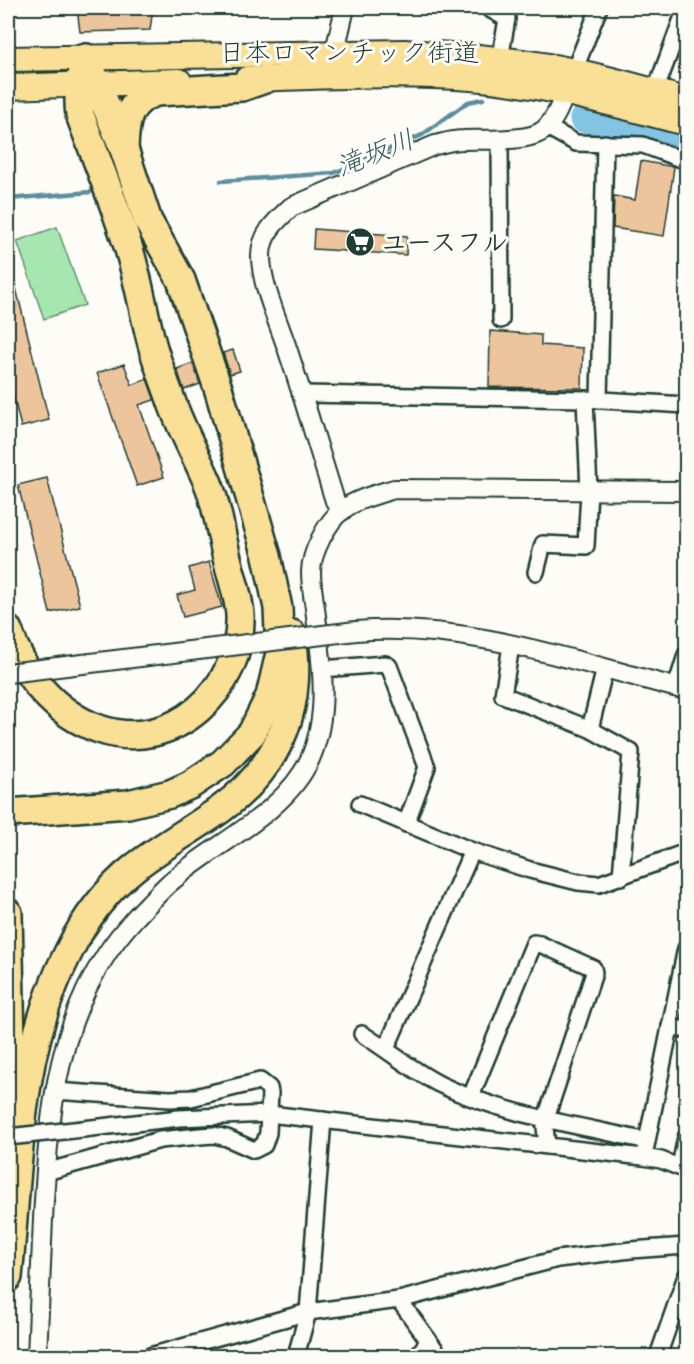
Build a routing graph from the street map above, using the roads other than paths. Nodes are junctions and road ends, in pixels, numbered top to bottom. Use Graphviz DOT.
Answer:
graph roads {
  1 [pos="345,8"];
  2 [pos="488,8"];
  3 [pos="599,8"];
  4 [pos="687,8"];
  5 [pos="86,58"];
  6 [pos="8,59"];
  7 [pos="500,59"];
  8 [pos="335,65"];
  9 [pos="574,71"];
  10 [pos="265,79"];
  11 [pos="87,84"];
  12 [pos="8,87"];
  13 [pos="655,92"];
  14 [pos="565,93"];
  15 [pos="687,100"];
  16 [pos="687,123"];
  17 [pos="547,127"];
  18 [pos="500,139"];
  19 [pos="605,143"];
  20 [pos="124,149"];
  21 [pos="687,161"];
  22 [pos="501,320"];
  23 [pos="303,394"];
  24 [pos="592,399"];
  25 [pos="687,405"];
  26 [pos="208,485"];
  27 [pos="590,490"];
  28 [pos="687,491"];
  29 [pos="342,511"];
  30 [pos="267,556"];
  31 [pos="536,572"];
  32 [pos="8,630"];
  33 [pos="511,646"];
  34 [pos="687,656"];
  35 [pos="605,668"];
  36 [pos="322,669"];
  37 [pos="8,673"];
  38 [pos="681,688"];
  39 [pos="590,729"];
  40 [pos="360,804"];
  41 [pos="20,805"];
  42 [pos="406,824"];
  43 [pos="472,851"];
  44 [pos="687,852"];
  45 [pos="621,877"];
  46 [pos="8,913"];
  47 [pos="687,948"];
  48 [pos="670,1027"];
  49 [pos="687,1030"];
  50 [pos="362,1034"];
  51 [pos="386,1049"];
  52 [pos="54,1091"];
  53 [pos="473,1097"];
  54 [pos="268,1114"];
  55 [pos="546,1118"];
  56 [pos="323,1120"];
  57 [pos="8,1137"];
  58 [pos="687,1137"];
  59 [pos="646,1141"];
  60 [pos="547,1146"];
  61 [pos="643,1157"];
  62 [pos="683,1168"];
  63 [pos="46,1172"];
  64 [pos="8,1180"];
  65 [pos="687,1246"];
  66 [pos="687,1276"];
  67 [pos="8,1277"];
  68 [pos="399,1300"];
  69 [pos="308,1312"];
  70 [pos="428,1342"];
  71 [pos="37,1356"];
  72 [pos="150,1356"];
  73 [pos="296,1356"];
  74 [pos="417,1356"];
  75 [pos="440,1356"];
  76 [pos="658,1356"];
  1 -- 8 [label="street"];
  2 -- 7 [label="street"];
  3 -- 9 [label="street"];
  4 -- 13 [label="street"];
  5 -- 6 [label="highway, 日本ロマンチック街道"];
  5 -- 8 [label="highway, 日本ロマンチック街道"];
  5 -- 11 [label="highway"];
  7 -- 8 [label="highway, 日本ロマンチック街道"];
  7 -- 9 [label="highway, 日本ロマンチック街道"];
  8 -- 10 [label="highway, 日本ロマンチック街道"];
  8 -- 14 [label="highway, 日本ロマンチック街道"];
  9 -- 13 [label="highway, 日本ロマンチック街道"];
  9 -- 14 [label="street"];
  10 -- 11 [label="highway, 日本ロマンチック街道"];
  10 -- 20 [label="highway"];
  11 -- 12 [label="highway, 日本ロマンチック街道"];
  11 -- 20 [label="highway"];
  11 -- 26 [label="highway"];
  13 -- 15 [label="highway, 日本ロマンチック街道"];
  14 -- 16 [label="highway, 日本ロマンチック街道"];
  14 -- 17 [label="street"];
  17 -- 18 [label="street"];
  17 -- 19 [label="street"];
  18 -- 22 [label="street"];
  18 -- 23 [label="street"];
  19 -- 21 [label="street"];
  19 -- 24 [label="street"];
  20 -- 30 [label="highway"];
  23 -- 24 [label="street"];
  23 -- 29 [label="street"];
  24 -- 25 [label="street"];
  24 -- 27 [label="street"];
  26 -- 32 [label="highway"];
  26 -- 41 [label="highway"];
  27 -- 28 [label="street"];
  27 -- 29 [label="street"];
  27 -- 31 [label="street"];
  29 -- 36 [label="street"];
  30 -- 41 [label="highway"];
  30 -- 67 [label="highway"];
  33 -- 35 [label="street"];
  33 -- 37 [label="street, bridge"];
  33 -- 39 [label="street"];
  34 -- 38 [label="street"];
  35 -- 38 [label="street"];
  35 -- 39 [label="street"];
  36 -- 42 [label="street"];
  36 -- 52 [label="street"];
  39 -- 45 [label="street"];
  40 -- 42 [label="street"];
  42 -- 43 [label="street"];
  43 -- 45 [label="street"];
  43 -- 51 [label="street"];
  44 -- 45 [label="street"];
  46 -- 64 [label="highway"];
  47 -- 48 [label="street"];
  48 -- 49 [label="street"];
  48 -- 59 [label="street"];
  50 -- 51 [label="street"];
  51 -- 53 [label="street"];
  52 -- 54 [label="street"];
  52 -- 63 [label="street"];
  53 -- 55 [label="street"];
  53 -- 55 [label="street"];
  54 -- 56 [label="street"];
  54 -- 57 [label="street, bridge"];
  54 -- 63 [label="street"];
  55 -- 59 [label="street"];
  55 -- 60 [label="street"];
  56 -- 60 [label="street"];
  56 -- 69 [label="street"];
  58 -- 62 [label="street"];
  59 -- 61 [label="street"];
  60 -- 61 [label="street"];
  61 -- 62 [label="street"];
  63 -- 71 [label="street"];
  65 -- 68 [label="street"];
  66 -- 76 [label="street"];
  68 -- 69 [label="street"];
  68 -- 70 [label="street"];
  69 -- 72 [label="street"];
  69 -- 73 [label="street"];
  70 -- 74 [label="street"];
  70 -- 75 [label="street"];
}
